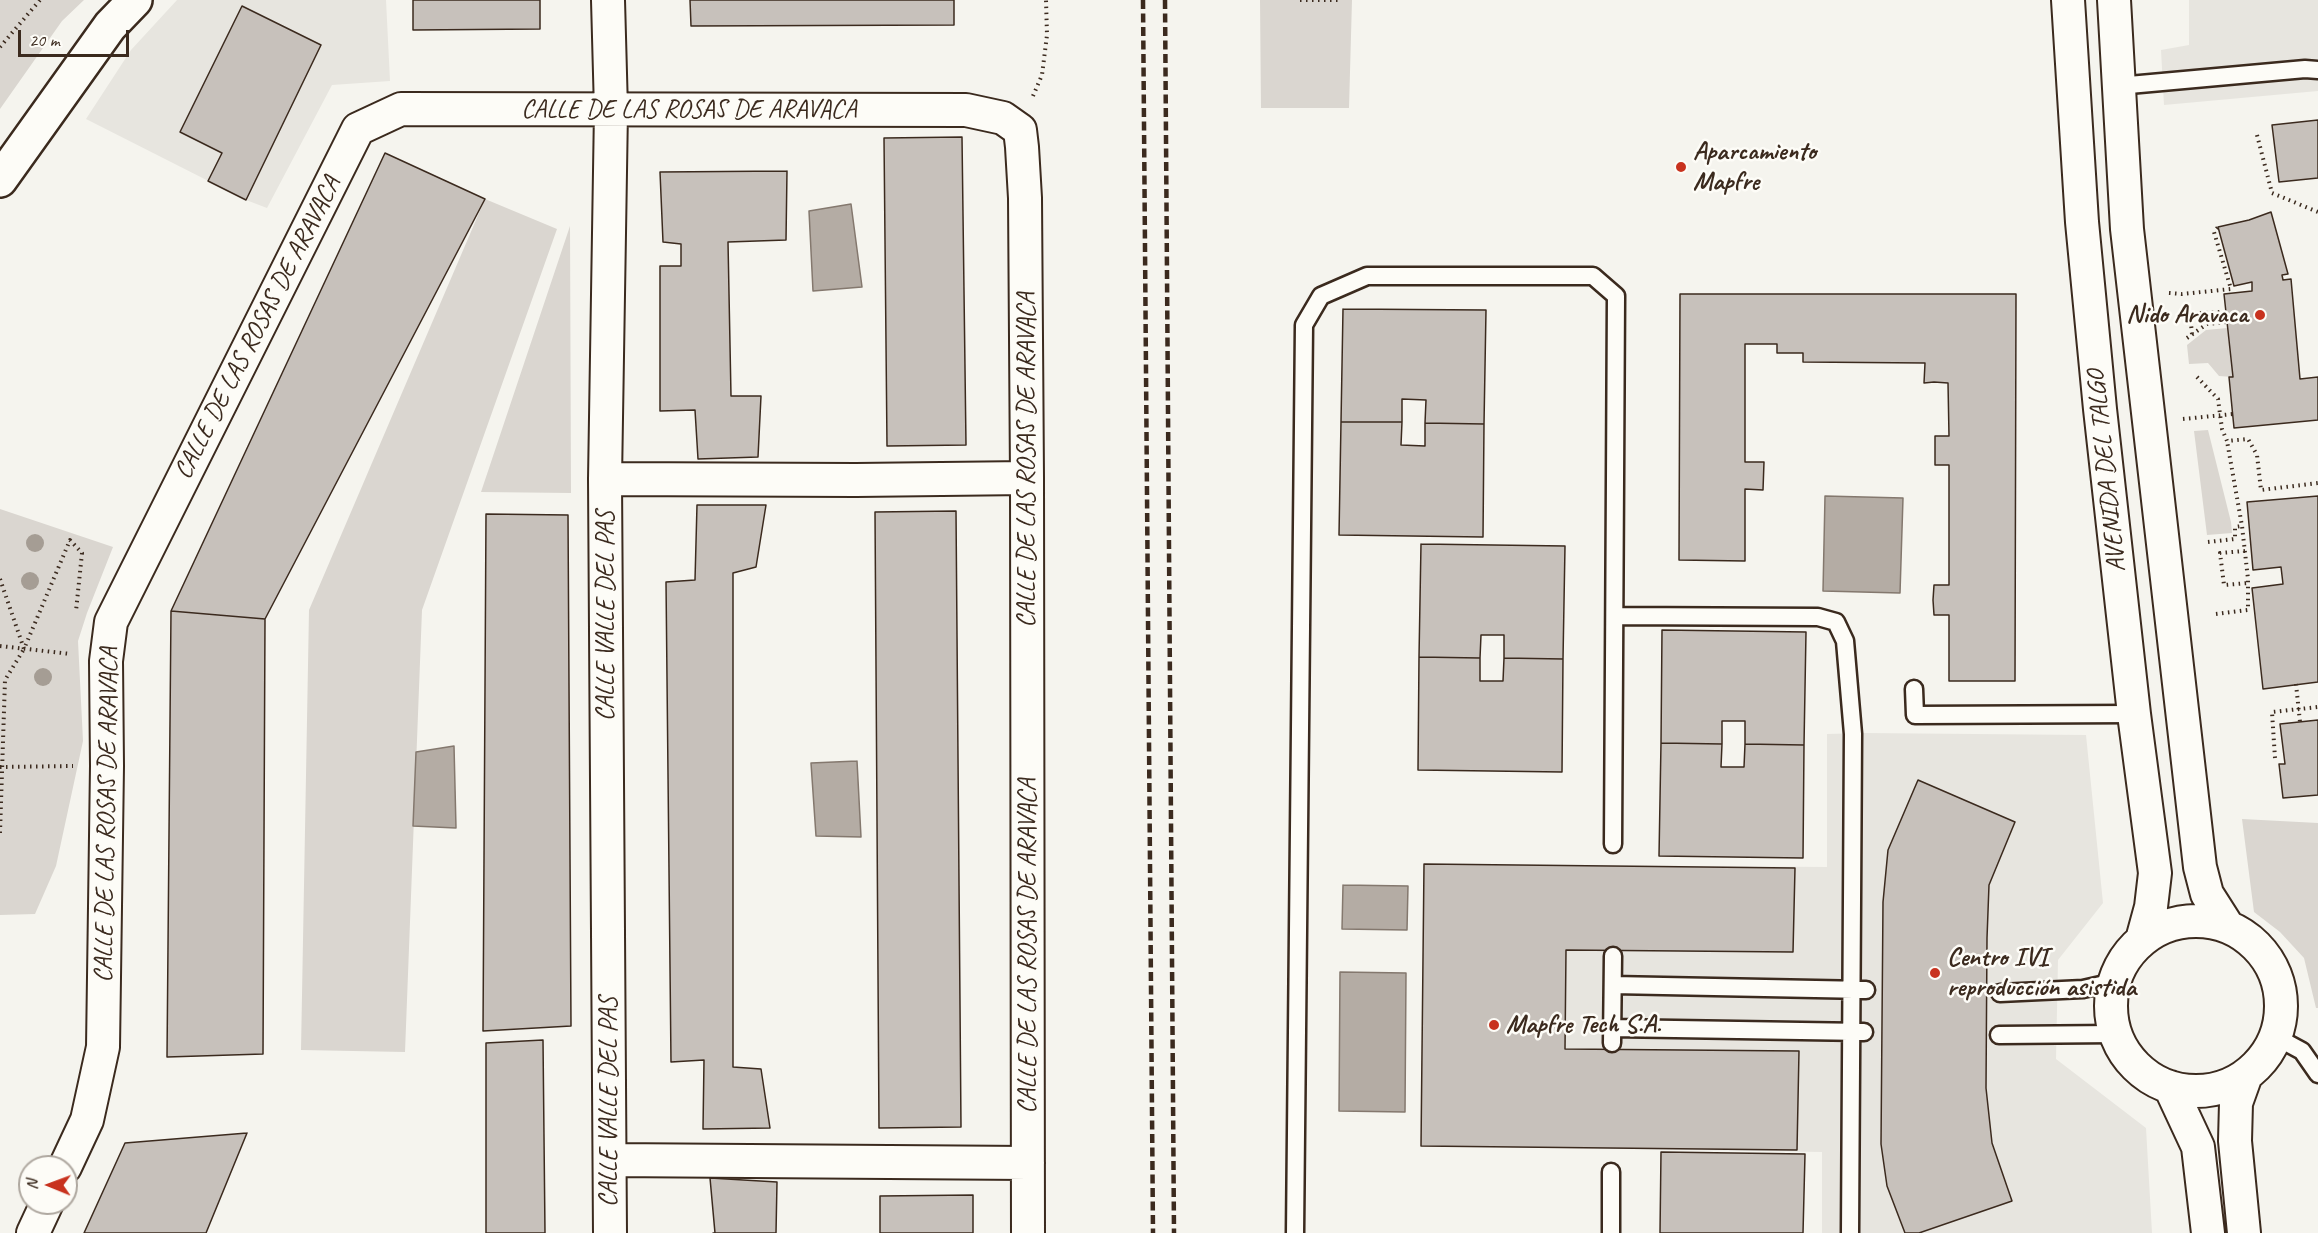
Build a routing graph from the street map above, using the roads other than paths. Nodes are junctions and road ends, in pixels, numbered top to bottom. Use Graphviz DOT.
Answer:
graph roads {
  1 [pos="135,0"];
  2 [pos="608,0"];
  3 [pos="2068,0"];
  4 [pos="2114,0"];
  5 [pos="2318,70"];
  6 [pos="2118,86"];
  7 [pos="610,110"];
  8 [pos="0,180"];
  9 [pos="605,478"];
  10 [pos="1027,478"];
  11 [pos="1615,616"];
  12 [pos="1914,689"];
  13 [pos="2134,714"];
  14 [pos="1613,844"];
  15 [pos="2228,927"];
  16 [pos="2142,940"];
  17 [pos="1613,956"];
  18 [pos="2114,982"];
  19 [pos="1613,985"];
  20 [pos="1858,990"];
  21 [pos="2000,993"];
  22 [pos="1857,1032"];
  23 [pos="2116,1034"];
  24 [pos="1999,1035"];
  25 [pos="2276,1037"];
  26 [pos="2318,1074"];
  27 [pos="2246,1075"];
  28 [pos="2170,1087"];
  29 [pos="70,1155"];
  30 [pos="610,1160"];
  31 [pos="1028,1163"];
  32 [pos="1611,1172"];
  33 [pos="41,1215"];
  34 [pos="33,1233"];
  35 [pos="610,1233"];
  36 [pos="1028,1233"];
  37 [pos="1295,1233"];
  38 [pos="1611,1233"];
  39 [pos="1850,1233"];
  40 [pos="2208,1233"];
  41 [pos="2244,1233"];
  1 -- 8 [label="main road"];
  2 -- 7 [label="street, CALLE VALLE DEL PAS"];
  3 -- 13 [label="street, AVENIDA DEL TALGO"];
  4 -- 6 [label="street, AVENIDA DEL TALGO"];
  5 -- 6 [label="lane"];
  6 -- 15 [label="street, AVENIDA DEL TALGO"];
  7 -- 9 [label="street, CALLE VALLE DEL PAS"];
  7 -- 10 [label="street, CALLE DE LAS ROSAS DE ARAVACA"];
  7 -- 29 [label="street, CALLE DE LAS ROSAS DE ARAVACA"];
  9 -- 10 [label="street"];
  9 -- 30 [label="street, CALLE VALLE DEL PAS"];
  10 -- 31 [label="street, CALLE DE LAS ROSAS DE ARAVACA"];
  11 -- 14 [label="lane"];
  11 -- 20 [label="lane"];
  11 -- 37 [label="lane"];
  12 -- 13 [label="lane"];
  13 -- 16 [label="street, AVENIDA DEL TALGO"];
  15 -- 16 [label="street"];
  15 -- 25 [label="street"];
  16 -- 18 [label="street"];
  17 -- 19 [label="lane"];
  18 -- 21 [label="lane"];
  18 -- 23 [label="street"];
  19 -- 20 [label="lane"];
  19 -- 22 [label="lane"];
  20 -- 22 [label="lane"];
  22 -- 39 [label="lane"];
  23 -- 24 [label="lane"];
  23 -- 28 [label="street"];
  25 -- 26 [label="lane"];
  25 -- 27 [label="street"];
  27 -- 28 [label="street"];
  27 -- 41 [label="street"];
  28 -- 40 [label="street"];
  30 -- 31 [label="street"];
  30 -- 35 [label="street, CALLE VALLE DEL PAS"];
  31 -- 36 [label="street, CALLE DE LAS ROSAS DE ARAVACA"];
  32 -- 38 [label="lane"];
  33 -- 34 [label="street"];
}
